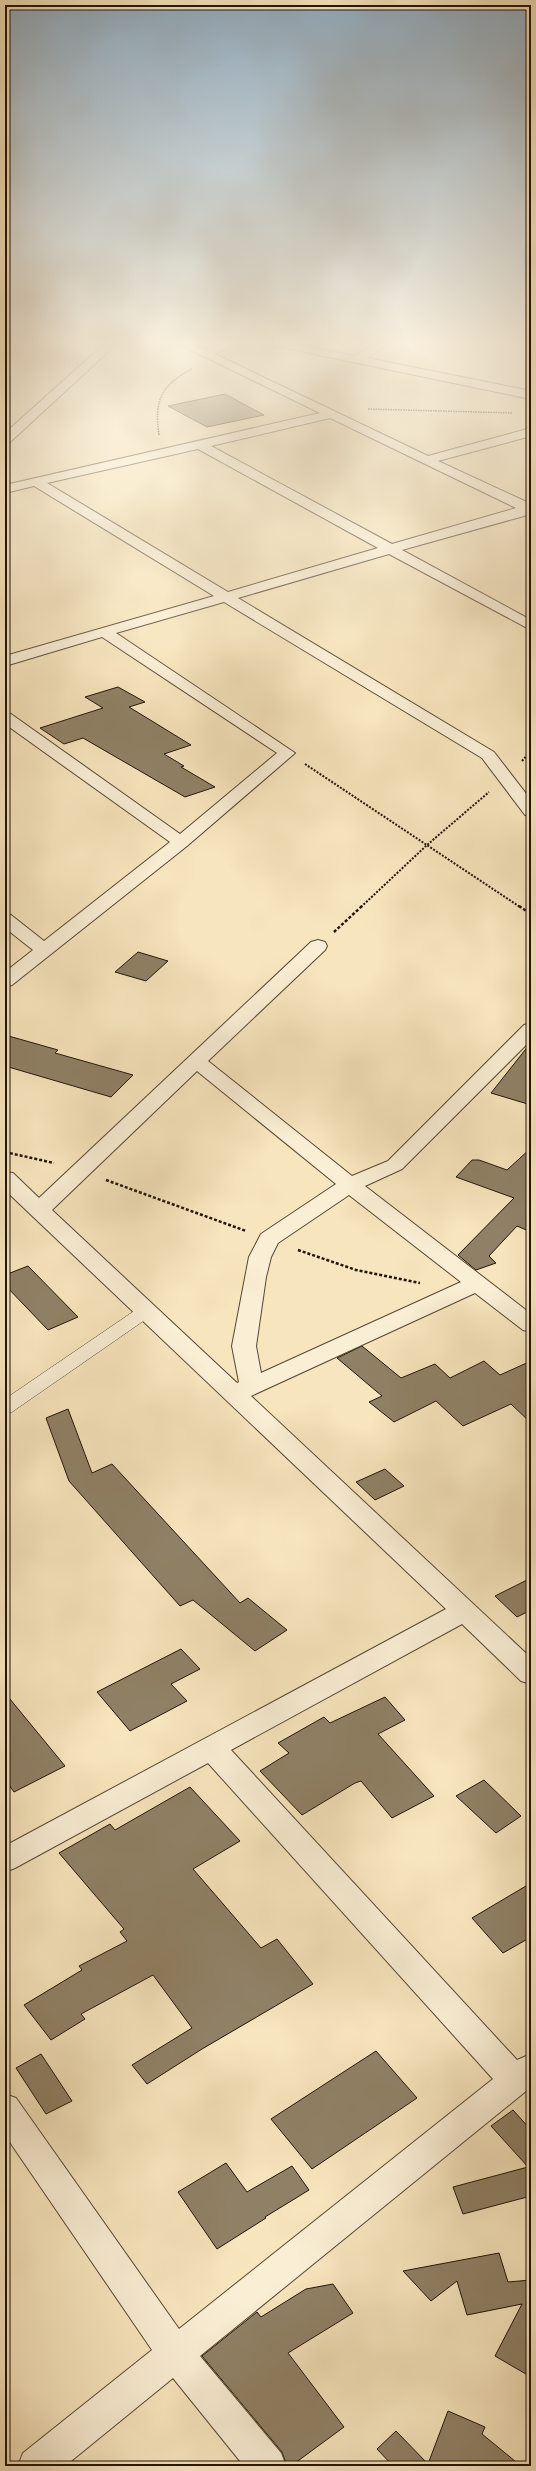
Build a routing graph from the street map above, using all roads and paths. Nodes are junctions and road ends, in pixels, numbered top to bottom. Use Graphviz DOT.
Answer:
graph roads {
  1 [pos="149,454"];
  2 [pos="163,454"];
  3 [pos="217,454"];
  4 [pos="414,454"];
  5 [pos="447,454"];
  6 [pos="144,459"];
  7 [pos="426,460"];
  8 [pos="36,482"];
  9 [pos="5,489"];
  10 [pos="530,509"];
  11 [pos="392,550"];
  12 [pos="225,597"];
  13 [pos="523,609"];
  14 [pos="508,613"];
  15 [pos="531,626"];
  16 [pos="105,633"];
  17 [pos="5,661"];
  18 [pos="5,717"];
  19 [pos="531,751"];
  20 [pos="288,753"];
  21 [pos="506,777"];
  22 [pos="531,811"];
  23 [pos="181,842"];
  24 [pos="427,845"];
  25 [pos="531,914"];
  26 [pos="5,919"];
  27 [pos="318,946"];
  28 [pos="43,949"];
  29 [pos="5,980"];
  30 [pos="531,1028"];
  31 [pos="198,1062"];
  32 [pos="5,1178"];
  33 [pos="350,1185"];
  34 [pos="39,1210"];
  35 [pos="478,1283"];
  36 [pos="146,1311"];
  37 [pos="531,1325"];
  38 [pos="243,1390"];
  39 [pos="5,1408"];
  40 [pos="464,1611"];
  41 [pos="531,1674"];
  42 [pos="212,1748"];
  43 [pos="5,1860"];
  44 [pos="523,2075"];
  45 [pos="5,2108"];
  46 [pos="175,2353"];
  47 [pos="36,2466"];
  48 [pos="268,2466"];
  1 -- 6 [label="path"];
  2 -- 6 [label="street"];
  3 -- 11 [label="street"];
  4 -- 7 [label="street"];
  5 -- 7 [label="street"];
  6 -- 8 [label="street"];
  7 -- 10 [label="street"];
  8 -- 9 [label="street"];
  8 -- 12 [label="street"];
  10 -- 11 [label="street"];
  11 -- 12 [label="street"];
  11 -- 14 [label="street"];
  12 -- 16 [label="street"];
  12 -- 21 [label="street"];
  13 -- 14 [label="street"];
  14 -- 15 [label="street"];
  16 -- 17 [label="street"];
  16 -- 20 [label="street"];
  18 -- 23 [label="street"];
  19 -- 21 [label="path"];
  20 -- 23 [label="street"];
  20 -- 24 [label="path"];
  21 -- 22 [label="street"];
  21 -- 24 [label="path"];
  23 -- 28 [label="street"];
  24 -- 25 [label="path"];
  24 -- 27 [label="path"];
  26 -- 28 [label="street"];
  27 -- 31 [label="street"];
  28 -- 29 [label="street"];
  30 -- 33 [label="street"];
  31 -- 33 [label="street"];
  31 -- 34 [label="street"];
  32 -- 34 [label="street"];
  33 -- 35 [label="street"];
  33 -- 38 [label="street"];
  34 -- 36 [label="street"];
  35 -- 37 [label="street"];
  35 -- 38 [label="street"];
  36 -- 38 [label="street"];
  36 -- 39 [label="lane"];
  38 -- 40 [label="street"];
  40 -- 41 [label="street"];
  40 -- 42 [label="street"];
  42 -- 43 [label="street"];
  42 -- 44 [label="street"];
  44 -- 46 [label="street"];
  45 -- 46 [label="street"];
  46 -- 47 [label="street"];
  46 -- 48 [label="street"];
}
